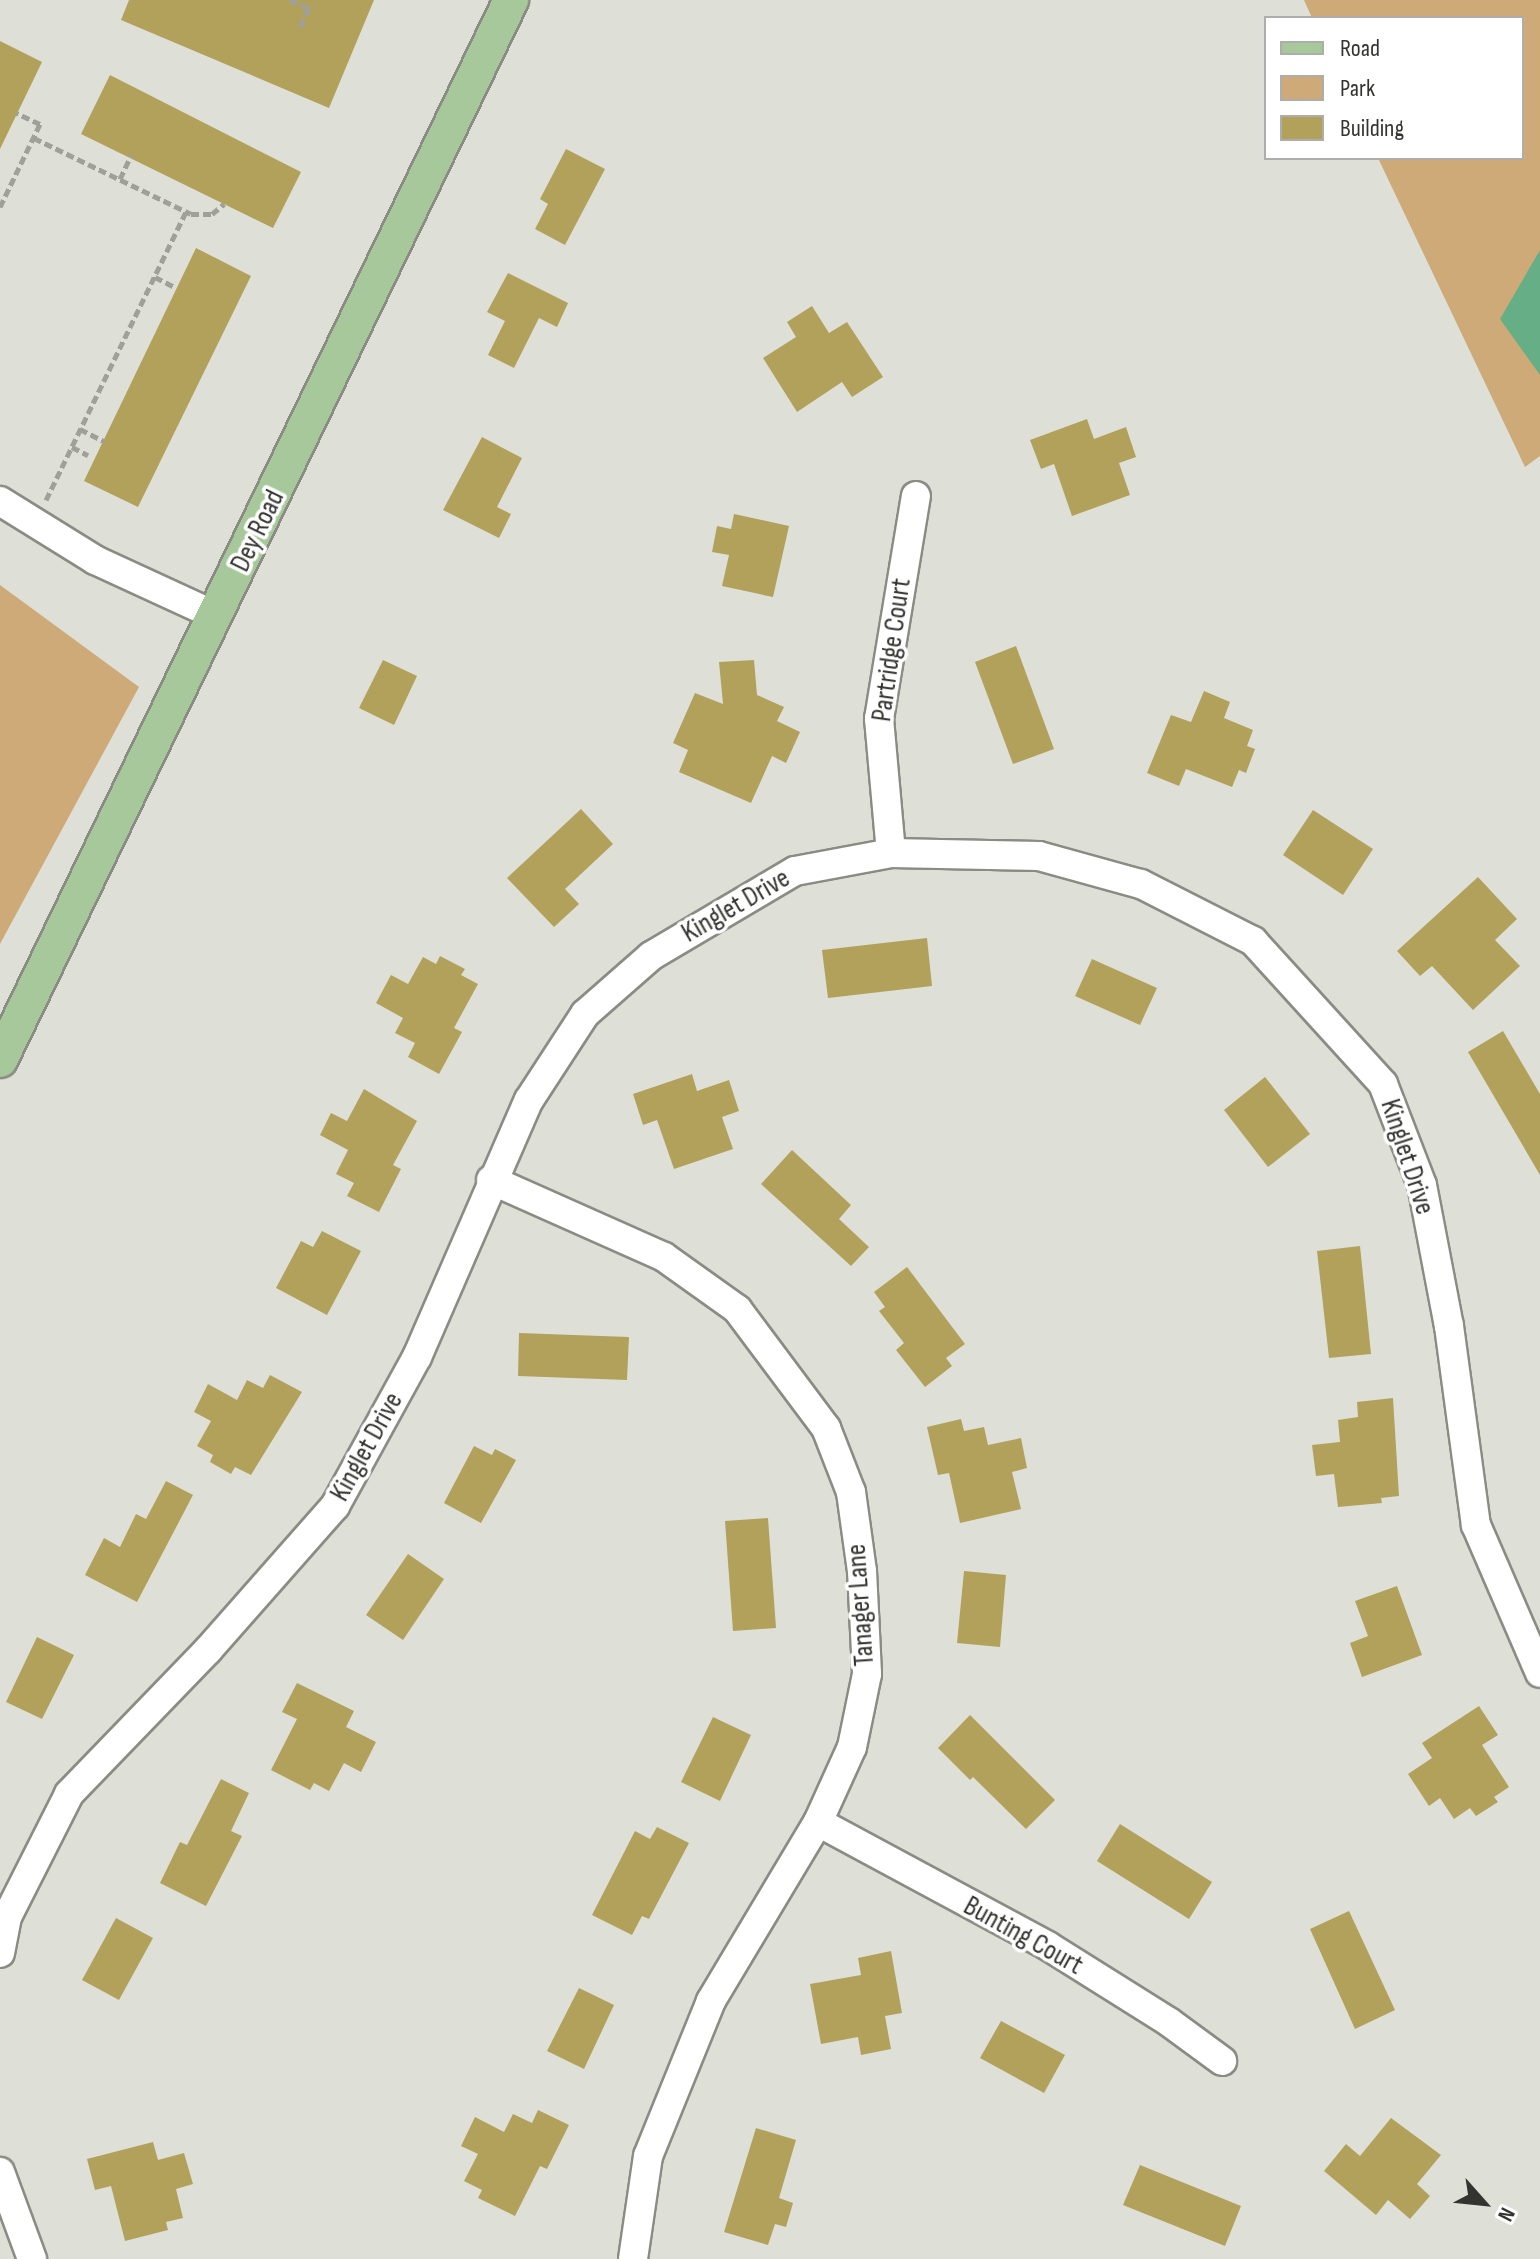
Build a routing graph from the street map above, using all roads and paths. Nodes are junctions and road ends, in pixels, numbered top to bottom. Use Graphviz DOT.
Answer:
graph roads {
  1 [pos="290,0"];
  2 [pos="511,0"];
  3 [pos="299,29"];
  4 [pos="16,113"];
  5 [pos="34,138"];
  6 [pos="131,155"];
  7 [pos="120,180"];
  8 [pos="224,204"];
  9 [pos="0,207"];
  10 [pos="186,212"];
  11 [pos="155,277"];
  12 [pos="175,287"];
  13 [pos="80,429"];
  14 [pos="104,441"];
  15 [pos="72,447"];
  16 [pos="88,455"];
  17 [pos="916,496"];
  18 [pos="0,501"];
  19 [pos="35,523"];
  20 [pos="217,616"];
  21 [pos="891,853"];
  22 [pos="0,1060"];
  23 [pos="491,1180"];
  24 [pos="1540,1673"];
  25 [pos="818,1822"];
  26 [pos="0,1953"];
  27 [pos="1222,2061"];
  28 [pos="0,2172"];
  29 [pos="32,2259"];
  30 [pos="633,2259"];
  1 -- 3 [label="path"];
  2 -- 20 [label="main road, Dey Road"];
  4 -- 5 [label="path"];
  5 -- 7 [label="path"];
  5 -- 9 [label="path"];
  6 -- 7 [label="path"];
  7 -- 10 [label="path"];
  8 -- 10 [label="path"];
  10 -- 11 [label="path"];
  11 -- 12 [label="path"];
  11 -- 13 [label="path"];
  13 -- 14 [label="path"];
  13 -- 15 [label="path"];
  15 -- 16 [label="path"];
  15 -- 19 [label="path"];
  17 -- 21 [label="street, Partridge Court"];
  18 -- 19 [label="street"];
  19 -- 20 [label="street"];
  20 -- 22 [label="main road, Dey Road"];
  21 -- 23 [label="street, Kinglet Drive"];
  21 -- 24 [label="street, Kinglet Drive"];
  23 -- 25 [label="street, Tanager Lane"];
  23 -- 26 [label="street, Kinglet Drive"];
  25 -- 27 [label="street, Bunting Court"];
  25 -- 30 [label="street, Tanager Lane"];
  28 -- 29 [label="street"];
}
